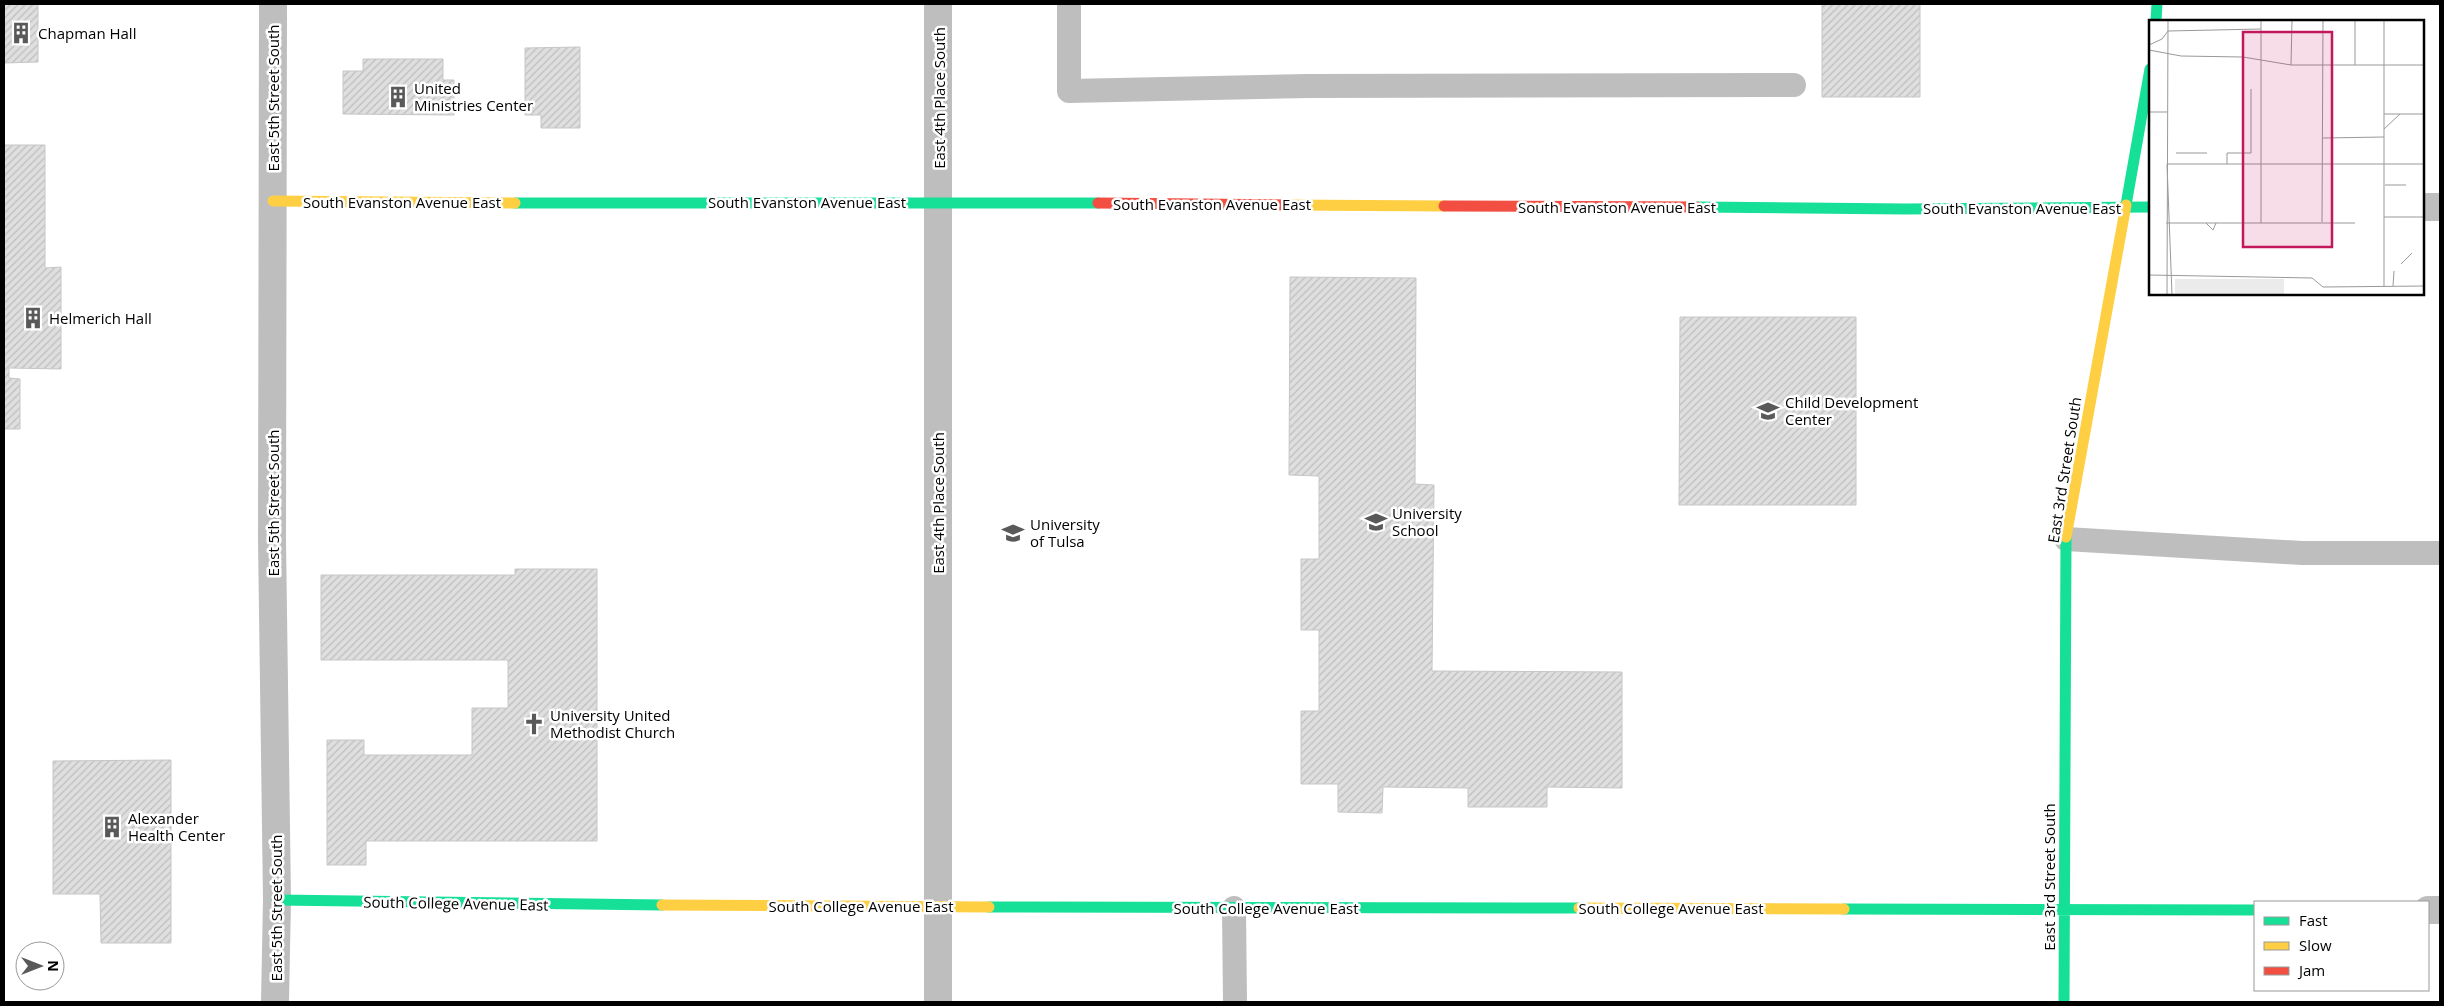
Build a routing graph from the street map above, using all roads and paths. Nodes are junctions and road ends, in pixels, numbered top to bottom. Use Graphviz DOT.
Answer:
graph roads {
  1 [pos="273,4"];
  2 [pos="938,4"];
  3 [pos="1069,4"];
  4 [pos="2157,4"];
  5 [pos="2156,20"];
  6 [pos="2149,75"];
  7 [pos="1794,86"];
  8 [pos="273,201"];
  9 [pos="940,202"];
  10 [pos="2127,207"];
  11 [pos="2149,207"];
  12 [pos="2424,207"];
  13 [pos="2440,207"];
  14 [pos="2066,540"];
  15 [pos="2440,553"];
  16 [pos="277,900"];
  17 [pos="938,906"];
  18 [pos="1234,908"];
  19 [pos="2064,909"];
  20 [pos="2254,910"];
  21 [pos="275,1002"];
  22 [pos="938,1002"];
  23 [pos="1235,1002"];
  24 [pos="2064,1002"];
  1 -- 8 [label="street, East 5th Street South"];
  2 -- 9 [label="street, East 4th Place South"];
  3 -- 7 [label="lane"];
  4 -- 5 [label="street"];
  6 -- 10 [label="street, East 3rd Street South"];
  8 -- 9 [label="street, South Evanston Avenue East"];
  8 -- 16 [label="street, East 5th Street South"];
  9 -- 10 [label="street, South Evanston Avenue East"];
  9 -- 17 [label="street, East 4th Place South"];
  10 -- 11 [label="street, South Evanston Avenue East"];
  10 -- 14 [label="street, East 3rd Street South"];
  12 -- 13 [label="street"];
  14 -- 15 [label="lane"];
  14 -- 19 [label="street, East 3rd Street South"];
  16 -- 17 [label="street, South College Avenue East"];
  16 -- 21 [label="street, East 5th Street South"];
  17 -- 18 [label="street, South College Avenue East"];
  17 -- 22 [label="street, East 4th Place South"];
  18 -- 19 [label="street, South College Avenue East"];
  18 -- 23 [label="lane"];
  19 -- 20 [label="street, South College Avenue East"];
  19 -- 24 [label="street, East 3rd Street South"];
}
